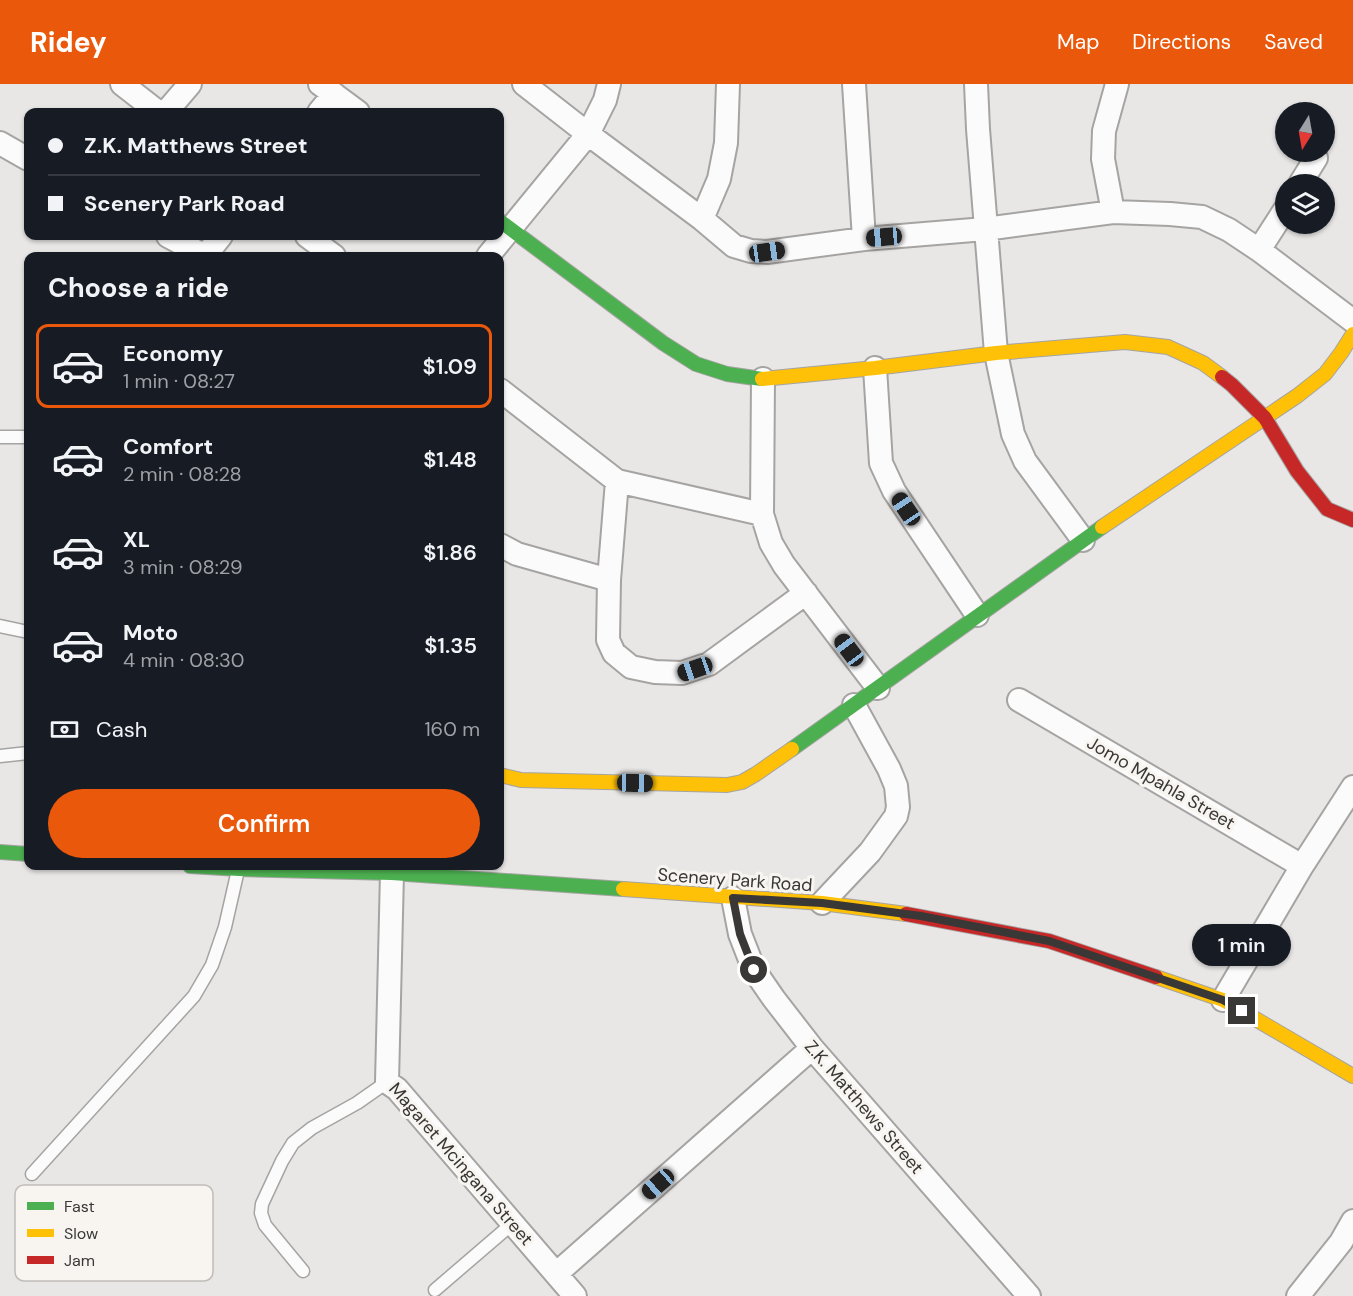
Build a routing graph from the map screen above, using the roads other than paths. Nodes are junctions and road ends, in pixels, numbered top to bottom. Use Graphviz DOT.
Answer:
graph roads {
  1 [pos="122,84"];
  2 [pos="190,84"];
  3 [pos="524,84"];
  4 [pos="609,84"];
  5 [pos="728,84"];
  6 [pos="854,84"];
  7 [pos="976,84"];
  8 [pos="1117,84"];
  9 [pos="327,89"];
  10 [pos="153,108"];
  11 [pos="169,108"];
  12 [pos="320,108"];
  13 [pos="353,108"];
  14 [pos="588,134"];
  15 [pos="0,143"];
  16 [pos="24,157"];
  17 [pos="1113,212"];
  18 [pos="702,219"];
  19 [pos="505,225"];
  20 [pos="1275,225"];
  21 [pos="985,229"];
  22 [pos="864,239"];
  23 [pos="175,240"];
  24 [pos="218,240"];
  25 [pos="312,240"];
  26 [pos="1259,250"];
  27 [pos="198,252"];
  28 [pos="208,252"];
  29 [pos="329,252"];
  30 [pos="1353,321"];
  31 [pos="1353,334"];
  32 [pos="996,353"];
  33 [pos="875,368"];
  34 [pos="764,378"];
  35 [pos="504,393"];
  36 [pos="1264,418"];
  37 [pos="0,437"];
  38 [pos="24,437"];
  39 [pos="617,481"];
  40 [pos="762,514"];
  41 [pos="1353,520"];
  42 [pos="1083,540"];
  43 [pos="504,547"];
  44 [pos="609,580"];
  45 [pos="806,593"];
  46 [pos="977,615"];
  47 [pos="0,626"];
  48 [pos="24,631"];
  49 [pos="878,688"];
  50 [pos="1019,700"];
  51 [pos="854,705"];
  52 [pos="24,753"];
  53 [pos="0,756"];
  54 [pos="504,776"];
  55 [pos="1353,787"];
  56 [pos="0,852"];
  57 [pos="24,854"];
  58 [pos="1302,866"];
  59 [pos="239,870"];
  60 [pos="277,870"];
  61 [pos="392,873"];
  62 [pos="733,898"];
  63 [pos="822,903"];
  64 [pos="1223,1000"];
  65 [pos="812,1048"];
  66 [pos="1353,1076"];
  67 [pos="387,1082"];
  68 [pos="32,1174"];
  69 [pos="1353,1221"];
  70 [pos="513,1223"];
  71 [pos="303,1271"];
  72 [pos="556,1274"];
  73 [pos="435,1290"];
  74 [pos="575,1296"];
  75 [pos="1029,1296"];
  76 [pos="1298,1296"];
  1 -- 10 [label="street"];
  2 -- 11 [label="street"];
  3 -- 14 [label="street"];
  4 -- 14 [label="street"];
  5 -- 18 [label="street"];
  6 -- 22 [label="street"];
  7 -- 21 [label="street"];
  8 -- 17 [label="street"];
  9 -- 12 [label="street"];
  9 -- 13 [label="street"];
  14 -- 18 [label="street"];
  14 -- 19 [label="street"];
  15 -- 16 [label="street"];
  17 -- 21 [label="street"];
  17 -- 26 [label="street"];
  18 -- 22 [label="street"];
  19 -- 34 [label="street"];
  20 -- 26 [label="street"];
  21 -- 22 [label="street"];
  21 -- 32 [label="street"];
  23 -- 27 [label="street"];
  24 -- 28 [label="street"];
  25 -- 29 [label="street"];
  26 -- 30 [label="street"];
  31 -- 36 [label="street"];
  32 -- 33 [label="street"];
  32 -- 36 [label="street"];
  32 -- 42 [label="street"];
  33 -- 34 [label="street"];
  33 -- 46 [label="street"];
  34 -- 40 [label="street"];
  35 -- 39 [label="street"];
  36 -- 41 [label="street"];
  36 -- 42 [label="street"];
  37 -- 38 [label="lane"];
  39 -- 40 [label="street"];
  39 -- 44 [label="street"];
  40 -- 45 [label="street"];
  42 -- 46 [label="street"];
  43 -- 44 [label="street"];
  44 -- 45 [label="street"];
  45 -- 49 [label="street"];
  46 -- 49 [label="street"];
  47 -- 48 [label="lane"];
  49 -- 51 [label="street"];
  50 -- 58 [label="street, Jomo Mpahla Street"];
  51 -- 54 [label="street"];
  51 -- 63 [label="street"];
  52 -- 53 [label="lane"];
  55 -- 58 [label="street"];
  56 -- 57 [label="street"];
  58 -- 64 [label="street"];
  59 -- 68 [label="lane"];
  60 -- 61 [label="street, Scenery Park Road"];
  61 -- 62 [label="street, Scenery Park Road"];
  61 -- 67 [label="street, Magaret Mcingana Street"];
  62 -- 63 [label="street, Scenery Park Road"];
  62 -- 65 [label="street, Z.K. Matthews Street"];
  63 -- 64 [label="street, Scenery Park Road"];
  64 -- 66 [label="street, Scenery Park Road"];
  65 -- 72 [label="street"];
  65 -- 75 [label="street, Z.K. Matthews Street"];
  67 -- 70 [label="street, Magaret Mcingana Street"];
  67 -- 71 [label="lane"];
  69 -- 76 [label="street"];
  70 -- 72 [label="street, Magaret Mcingana Street"];
  70 -- 73 [label="lane"];
  72 -- 74 [label="street, Magaret Mcingana Street"];
}
